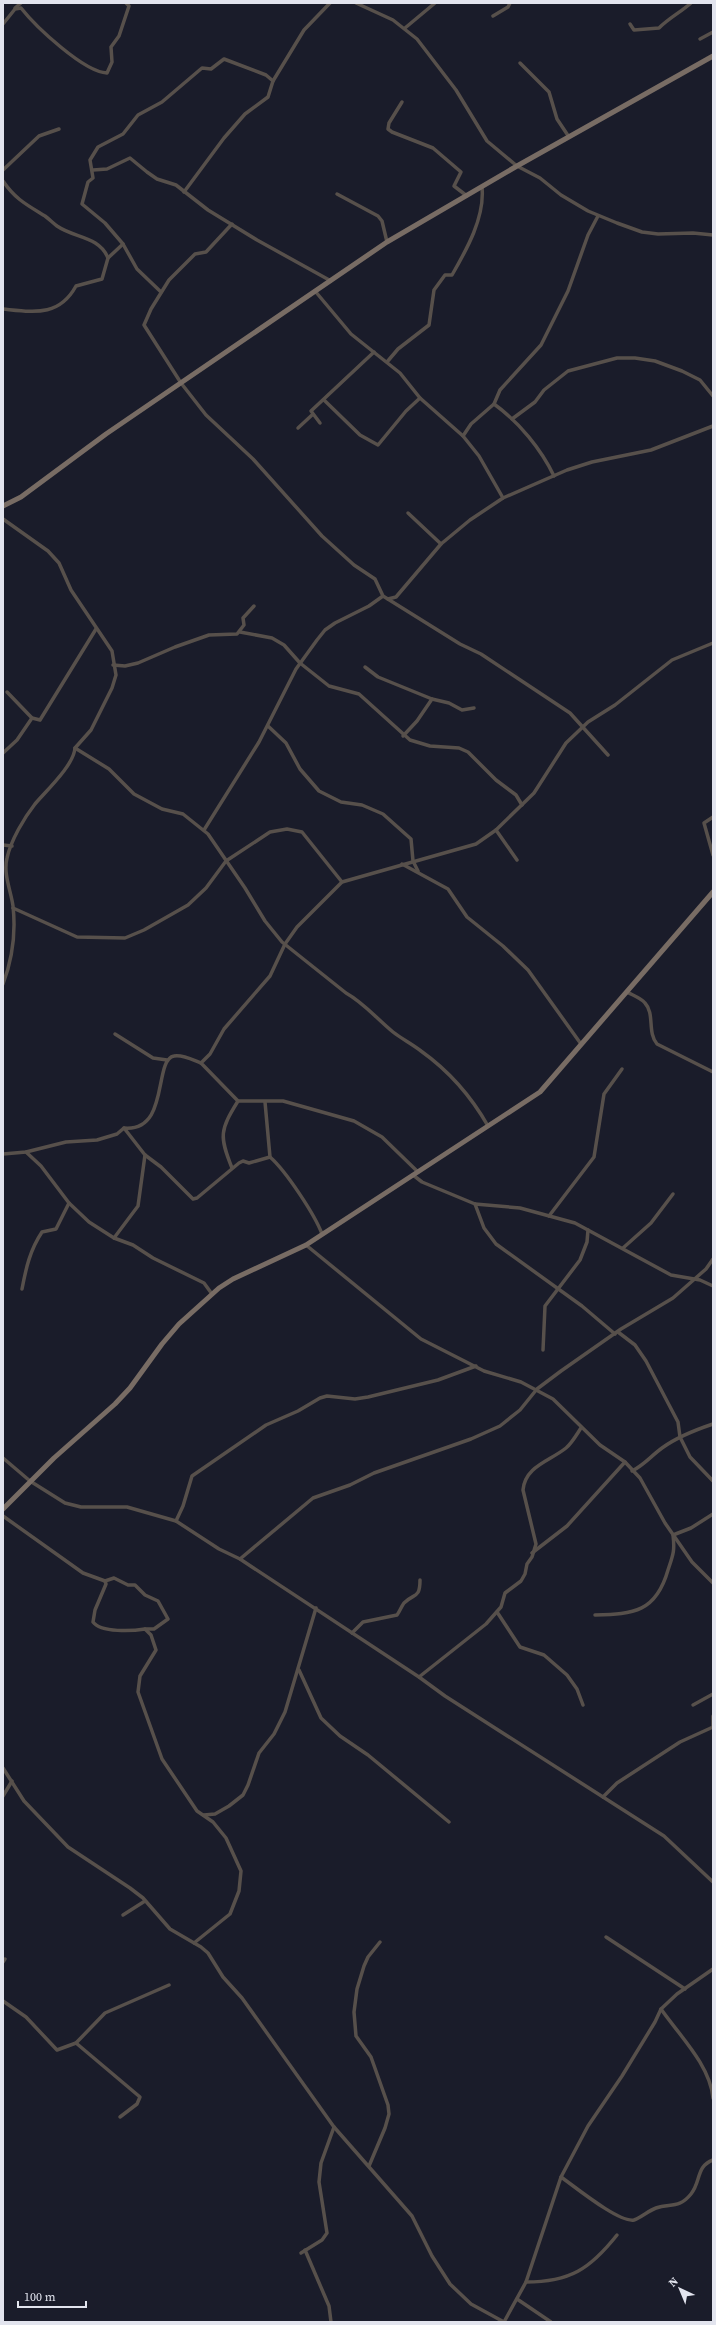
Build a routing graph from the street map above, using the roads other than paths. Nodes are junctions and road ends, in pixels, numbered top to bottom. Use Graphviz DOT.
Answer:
graph roads {
  1 [pos="21,3"];
  2 [pos="126,3"];
  3 [pos="330,3"];
  4 [pos="356,3"];
  5 [pos="435,3"];
  6 [pos="510,3"];
  7 [pos="691,3"];
  8 [pos="15,8"];
  9 [pos="493,16"];
  10 [pos="3,24"];
  11 [pos="630,24"];
  12 [pos="405,28"];
  13 [pos="713,32"];
  14 [pos="700,39"];
  15 [pos="713,56"];
  16 [pos="520,63"];
  17 [pos="273,81"];
  18 [pos="402,102"];
  19 [pos="59,129"];
  20 [pos="569,137"];
  21 [pos="517,166"];
  22 [pos="3,170"];
  23 [pos="93,170"];
  24 [pos="3,180"];
  25 [pos="482,187"];
  26 [pos="184,192"];
  27 [pos="337,194"];
  28 [pos="467,196"];
  29 [pos="598,216"];
  30 [pos="232,224"];
  31 [pos="713,235"];
  32 [pos="386,242"];
  33 [pos="123,244"];
  34 [pos="108,258"];
  35 [pos="331,281"];
  36 [pos="315,291"];
  37 [pos="161,292"];
  38 [pos="3,309"];
  39 [pos="374,352"];
  40 [pos="387,362"];
  41 [pos="181,383"];
  42 [pos="713,396"];
  43 [pos="420,398"];
  44 [pos="324,400"];
  45 [pos="494,404"];
  46 [pos="312,415"];
  47 [pos="512,419"];
  48 [pos="320,423"];
  49 [pos="713,426"];
  50 [pos="298,428"];
  51 [pos="463,436"];
  52 [pos="554,476"];
  53 [pos="503,498"];
  54 [pos="3,506"];
  55 [pos="408,513"];
  56 [pos="3,519"];
  57 [pos="441,544"];
  58 [pos="383,596"];
  59 [pos="396,597"];
  60 [pos="388,599"];
  61 [pos="397,605"];
  62 [pos="254,606"];
  63 [pos="96,630"];
  64 [pos="240,632"];
  65 [pos="713,643"];
  66 [pos="300,663"];
  67 [pos="113,665"];
  68 [pos="365,667"];
  69 [pos="7,692"];
  70 [pos="432,699"];
  71 [pos="474,708"];
  72 [pos="32,718"];
  73 [pos="268,726"];
  74 [pos="583,726"];
  75 [pos="403,736"];
  76 [pos="75,748"];
  77 [pos="3,753"];
  78 [pos="608,755"];
  79 [pos="522,805"];
  80 [pos="713,817"];
  81 [pos="205,829"];
  82 [pos="496,830"];
  83 [pos="3,845"];
  84 [pos="12,846"];
  85 [pos="713,855"];
  86 [pos="517,860"];
  87 [pos="226,861"];
  88 [pos="413,861"];
  89 [pos="402,864"];
  90 [pos="418,871"];
  91 [pos="342,882"];
  92 [pos="713,892"];
  93 [pos="13,908"];
  94 [pos="285,944"];
  95 [pos="3,984"];
  96 [pos="626,992"];
  97 [pos="115,1034"];
  98 [pos="581,1044"];
  99 [pos="167,1060"];
  100 [pos="201,1063"];
  101 [pos="622,1069"];
  102 [pos="713,1072"];
  103 [pos="238,1102"];
  104 [pos="265,1102"];
  105 [pos="488,1126"];
  106 [pos="124,1128"];
  107 [pos="26,1152"];
  108 [pos="3,1154"];
  109 [pos="145,1155"];
  110 [pos="270,1157"];
  111 [pos="232,1168"];
  112 [pos="414,1173"];
  113 [pos="673,1194"];
  114 [pos="69,1203"];
  115 [pos="474,1204"];
  116 [pos="549,1216"];
  117 [pos="588,1230"];
  118 [pos="322,1234"];
  119 [pos="114,1238"];
  120 [pos="306,1245"];
  121 [pos="623,1248"];
  122 [pos="713,1259"];
  123 [pos="692,1279"];
  124 [pos="713,1286"];
  125 [pos="22,1289"];
  126 [pos="558,1290"];
  127 [pos="212,1294"];
  128 [pos="616,1333"];
  129 [pos="543,1350"];
  130 [pos="476,1366"];
  131 [pos="537,1389"];
  132 [pos="713,1424"];
  133 [pos="581,1428"];
  134 [pos="680,1437"];
  135 [pos="3,1458"];
  136 [pos="625,1462"];
  137 [pos="632,1471"];
  138 [pos="30,1481"];
  139 [pos="713,1481"];
  140 [pos="3,1509"];
  141 [pos="713,1514"];
  142 [pos="3,1516"];
  143 [pos="176,1521"];
  144 [pos="673,1535"];
  145 [pos="536,1544"];
  146 [pos="541,1548"];
  147 [pos="532,1553"];
  148 [pos="240,1559"];
  149 [pos="420,1580"];
  150 [pos="105,1582"];
  151 [pos="713,1583"];
  152 [pos="316,1608"];
  153 [pos="497,1612"];
  154 [pos="595,1615"];
  155 [pos="145,1629"];
  156 [pos="352,1633"];
  157 [pos="299,1670"];
  158 [pos="419,1677"];
  159 [pos="713,1694"];
  160 [pos="583,1705"];
  161 [pos="693,1705"];
  162 [pos="713,1716"];
  163 [pos="3,1768"];
  164 [pos="12,1781"];
  165 [pos="3,1796"];
  166 [pos="603,1797"];
  167 [pos="203,1815"];
  168 [pos="210,1816"];
  169 [pos="213,1822"];
  170 [pos="449,1822"];
  171 [pos="713,1882"];
  172 [pos="146,1901"];
  173 [pos="122,1915"];
  174 [pos="606,1937"];
  175 [pos="380,1942"];
  176 [pos="194,1943"];
  177 [pos="713,1970"];
  178 [pos="169,1985"];
  179 [pos="685,1989"];
  180 [pos="3,2001"];
  181 [pos="661,2009"];
  182 [pos="76,2043"];
  183 [pos="713,2098"];
  184 [pos="120,2117"];
  185 [pos="334,2127"];
  186 [pos="713,2160"];
  187 [pos="369,2166"];
  188 [pos="561,2177"];
  189 [pos="617,2235"];
  190 [pos="305,2250"];
  191 [pos="301,2253"];
  192 [pos="526,2282"];
  193 [pos="517,2299"];
  194 [pos="331,2322"];
  195 [pos="504,2322"];
  196 [pos="551,2322"];
  1 -- 8 [label="street"];
  2 -- 8 [label="street"];
  3 -- 17 [label="street"];
  4 -- 12 [label="street"];
  5 -- 12 [label="street"];
  6 -- 9 [label="street"];
  7 -- 11 [label="street"];
  8 -- 10 [label="street"];
  12 -- 21 [label="street"];
  13 -- 14 [label="street"];
  15 -- 20 [label="street"];
  16 -- 20 [label="street"];
  17 -- 23 [label="street"];
  17 -- 26 [label="street"];
  18 -- 28 [label="street"];
  19 -- 22 [label="street"];
  20 -- 21 [label="street"];
  21 -- 25 [label="street"];
  21 -- 29 [label="street"];
  23 -- 26 [label="street"];
  23 -- 33 [label="street"];
  24 -- 34 [label="street"];
  25 -- 28 [label="street"];
  25 -- 40 [label="street"];
  26 -- 30 [label="street"];
  27 -- 32 [label="street"];
  28 -- 32 [label="street"];
  29 -- 31 [label="street"];
  29 -- 45 [label="street"];
  30 -- 35 [label="street"];
  30 -- 37 [label="street"];
  32 -- 35 [label="street"];
  33 -- 34 [label="street"];
  33 -- 37 [label="street"];
  34 -- 38 [label="street"];
  35 -- 36 [label="street"];
  36 -- 39 [label="street"];
  36 -- 41 [label="street"];
  37 -- 41 [label="street"];
  39 -- 40 [label="street"];
  39 -- 44 [label="street"];
  40 -- 43 [label="street"];
  41 -- 54 [label="street"];
  41 -- 58 [label="street"];
  42 -- 47 [label="street"];
  43 -- 44 [label="street"];
  43 -- 51 [label="street"];
  44 -- 46 [label="street"];
  45 -- 47 [label="street"];
  45 -- 51 [label="street"];
  46 -- 48 [label="street"];
  46 -- 50 [label="street"];
  47 -- 52 [label="street"];
  49 -- 52 [label="street"];
  51 -- 53 [label="street"];
  52 -- 53 [label="street"];
  53 -- 57 [label="street"];
  55 -- 57 [label="street"];
  56 -- 63 [label="street"];
  57 -- 59 [label="street"];
  58 -- 60 [label="street"];
  58 -- 66 [label="street"];
  59 -- 60 [label="street"];
  59 -- 61 [label="street"];
  60 -- 61 [label="street"];
  61 -- 74 [label="street"];
  62 -- 64 [label="street"];
  63 -- 67 [label="street"];
  63 -- 72 [label="street"];
  64 -- 66 [label="street"];
  64 -- 67 [label="street"];
  65 -- 74 [label="street"];
  66 -- 73 [label="street"];
  66 -- 75 [label="street"];
  67 -- 76 [label="street"];
  68 -- 70 [label="street"];
  69 -- 72 [label="street"];
  70 -- 71 [label="street"];
  70 -- 75 [label="street"];
  72 -- 77 [label="street"];
  73 -- 81 [label="street"];
  73 -- 88 [label="street"];
  74 -- 78 [label="street"];
  74 -- 79 [label="street"];
  75 -- 79 [label="street"];
  76 -- 81 [label="street"];
  76 -- 84 [label="street"];
  79 -- 82 [label="street"];
  80 -- 85 [label="street"];
  81 -- 87 [label="street"];
  82 -- 86 [label="street"];
  82 -- 88 [label="street"];
  83 -- 84 [label="street"];
  84 -- 93 [label="street"];
  87 -- 91 [label="street"];
  87 -- 93 [label="street"];
  87 -- 94 [label="street"];
  88 -- 89 [label="street"];
  88 -- 90 [label="street"];
  89 -- 90 [label="street"];
  89 -- 91 [label="street"];
  90 -- 98 [label="street"];
  91 -- 94 [label="street"];
  92 -- 96 [label="street"];
  93 -- 95 [label="street"];
  94 -- 100 [label="street"];
  94 -- 105 [label="street"];
  96 -- 98 [label="street"];
  96 -- 102 [label="street"];
  97 -- 99 [label="street"];
  98 -- 105 [label="street"];
  99 -- 100 [label="street"];
  99 -- 106 [label="street"];
  100 -- 103 [label="street"];
  101 -- 116 [label="street"];
  103 -- 104 [label="street"];
  103 -- 111 [label="street"];
  104 -- 110 [label="street"];
  104 -- 112 [label="street"];
  105 -- 112 [label="street"];
  106 -- 107 [label="street"];
  106 -- 109 [label="street"];
  107 -- 108 [label="street"];
  107 -- 114 [label="street"];
  109 -- 111 [label="street"];
  109 -- 119 [label="street"];
  110 -- 111 [label="street"];
  110 -- 118 [label="street"];
  112 -- 115 [label="street"];
  112 -- 118 [label="street"];
  113 -- 121 [label="street"];
  114 -- 119 [label="street"];
  114 -- 125 [label="street"];
  115 -- 116 [label="street"];
  115 -- 126 [label="street"];
  116 -- 117 [label="street"];
  117 -- 121 [label="street"];
  117 -- 126 [label="street"];
  118 -- 120 [label="street"];
  119 -- 127 [label="street"];
  120 -- 127 [label="street"];
  120 -- 130 [label="street"];
  121 -- 123 [label="street"];
  122 -- 123 [label="street"];
  123 -- 124 [label="street"];
  123 -- 128 [label="street"];
  126 -- 128 [label="street"];
  126 -- 129 [label="street"];
  127 -- 138 [label="street"];
  128 -- 131 [label="street"];
  128 -- 134 [label="street"];
  130 -- 131 [label="street"];
  130 -- 143 [label="street"];
  131 -- 133 [label="street"];
  131 -- 148 [label="street"];
  132 -- 134 [label="street"];
  133 -- 136 [label="street"];
  133 -- 145 [label="street"];
  134 -- 137 [label="street"];
  134 -- 139 [label="street"];
  135 -- 138 [label="street"];
  136 -- 137 [label="street"];
  136 -- 146 [label="street"];
  137 -- 144 [label="street"];
  138 -- 140 [label="street"];
  138 -- 143 [label="street"];
  141 -- 144 [label="street"];
  142 -- 150 [label="street"];
  143 -- 148 [label="street"];
  144 -- 151 [label="street"];
  144 -- 154 [label="street"];
  145 -- 146 [label="street"];
  145 -- 147 [label="street"];
  146 -- 147 [label="street"];
  147 -- 153 [label="street"];
  148 -- 152 [label="street"];
  149 -- 156 [label="street"];
  150 -- 155 [label="street"];
  150 -- 155 [label="street"];
  152 -- 156 [label="street"];
  152 -- 157 [label="street"];
  153 -- 158 [label="street"];
  153 -- 160 [label="street"];
  155 -- 167 [label="street"];
  156 -- 158 [label="street"];
  157 -- 168 [label="street"];
  157 -- 170 [label="street"];
  158 -- 166 [label="street"];
  159 -- 161 [label="street"];
  162 -- 166 [label="street"];
  163 -- 164 [label="street"];
  164 -- 165 [label="street"];
  164 -- 172 [label="street"];
  166 -- 171 [label="street"];
  167 -- 168 [label="street"];
  167 -- 169 [label="street"];
  168 -- 169 [label="street"];
  169 -- 176 [label="street"];
  172 -- 173 [label="street"];
  172 -- 176 [label="street"];
  174 -- 179 [label="street"];
  175 -- 187 [label="street"];
  176 -- 185 [label="street"];
  177 -- 179 [label="street"];
  178 -- 182 [label="street"];
  179 -- 181 [label="street"];
  180 -- 182 [label="street"];
  181 -- 183 [label="street"];
  181 -- 188 [label="street"];
  182 -- 184 [label="street"];
  185 -- 187 [label="street"];
  185 -- 190 [label="street"];
  186 -- 188 [label="street"];
  187 -- 195 [label="street"];
  188 -- 192 [label="street"];
  189 -- 192 [label="street"];
  190 -- 191 [label="street"];
  190 -- 194 [label="street"];
  192 -- 193 [label="street"];
  193 -- 195 [label="street"];
  193 -- 196 [label="street"];
}
